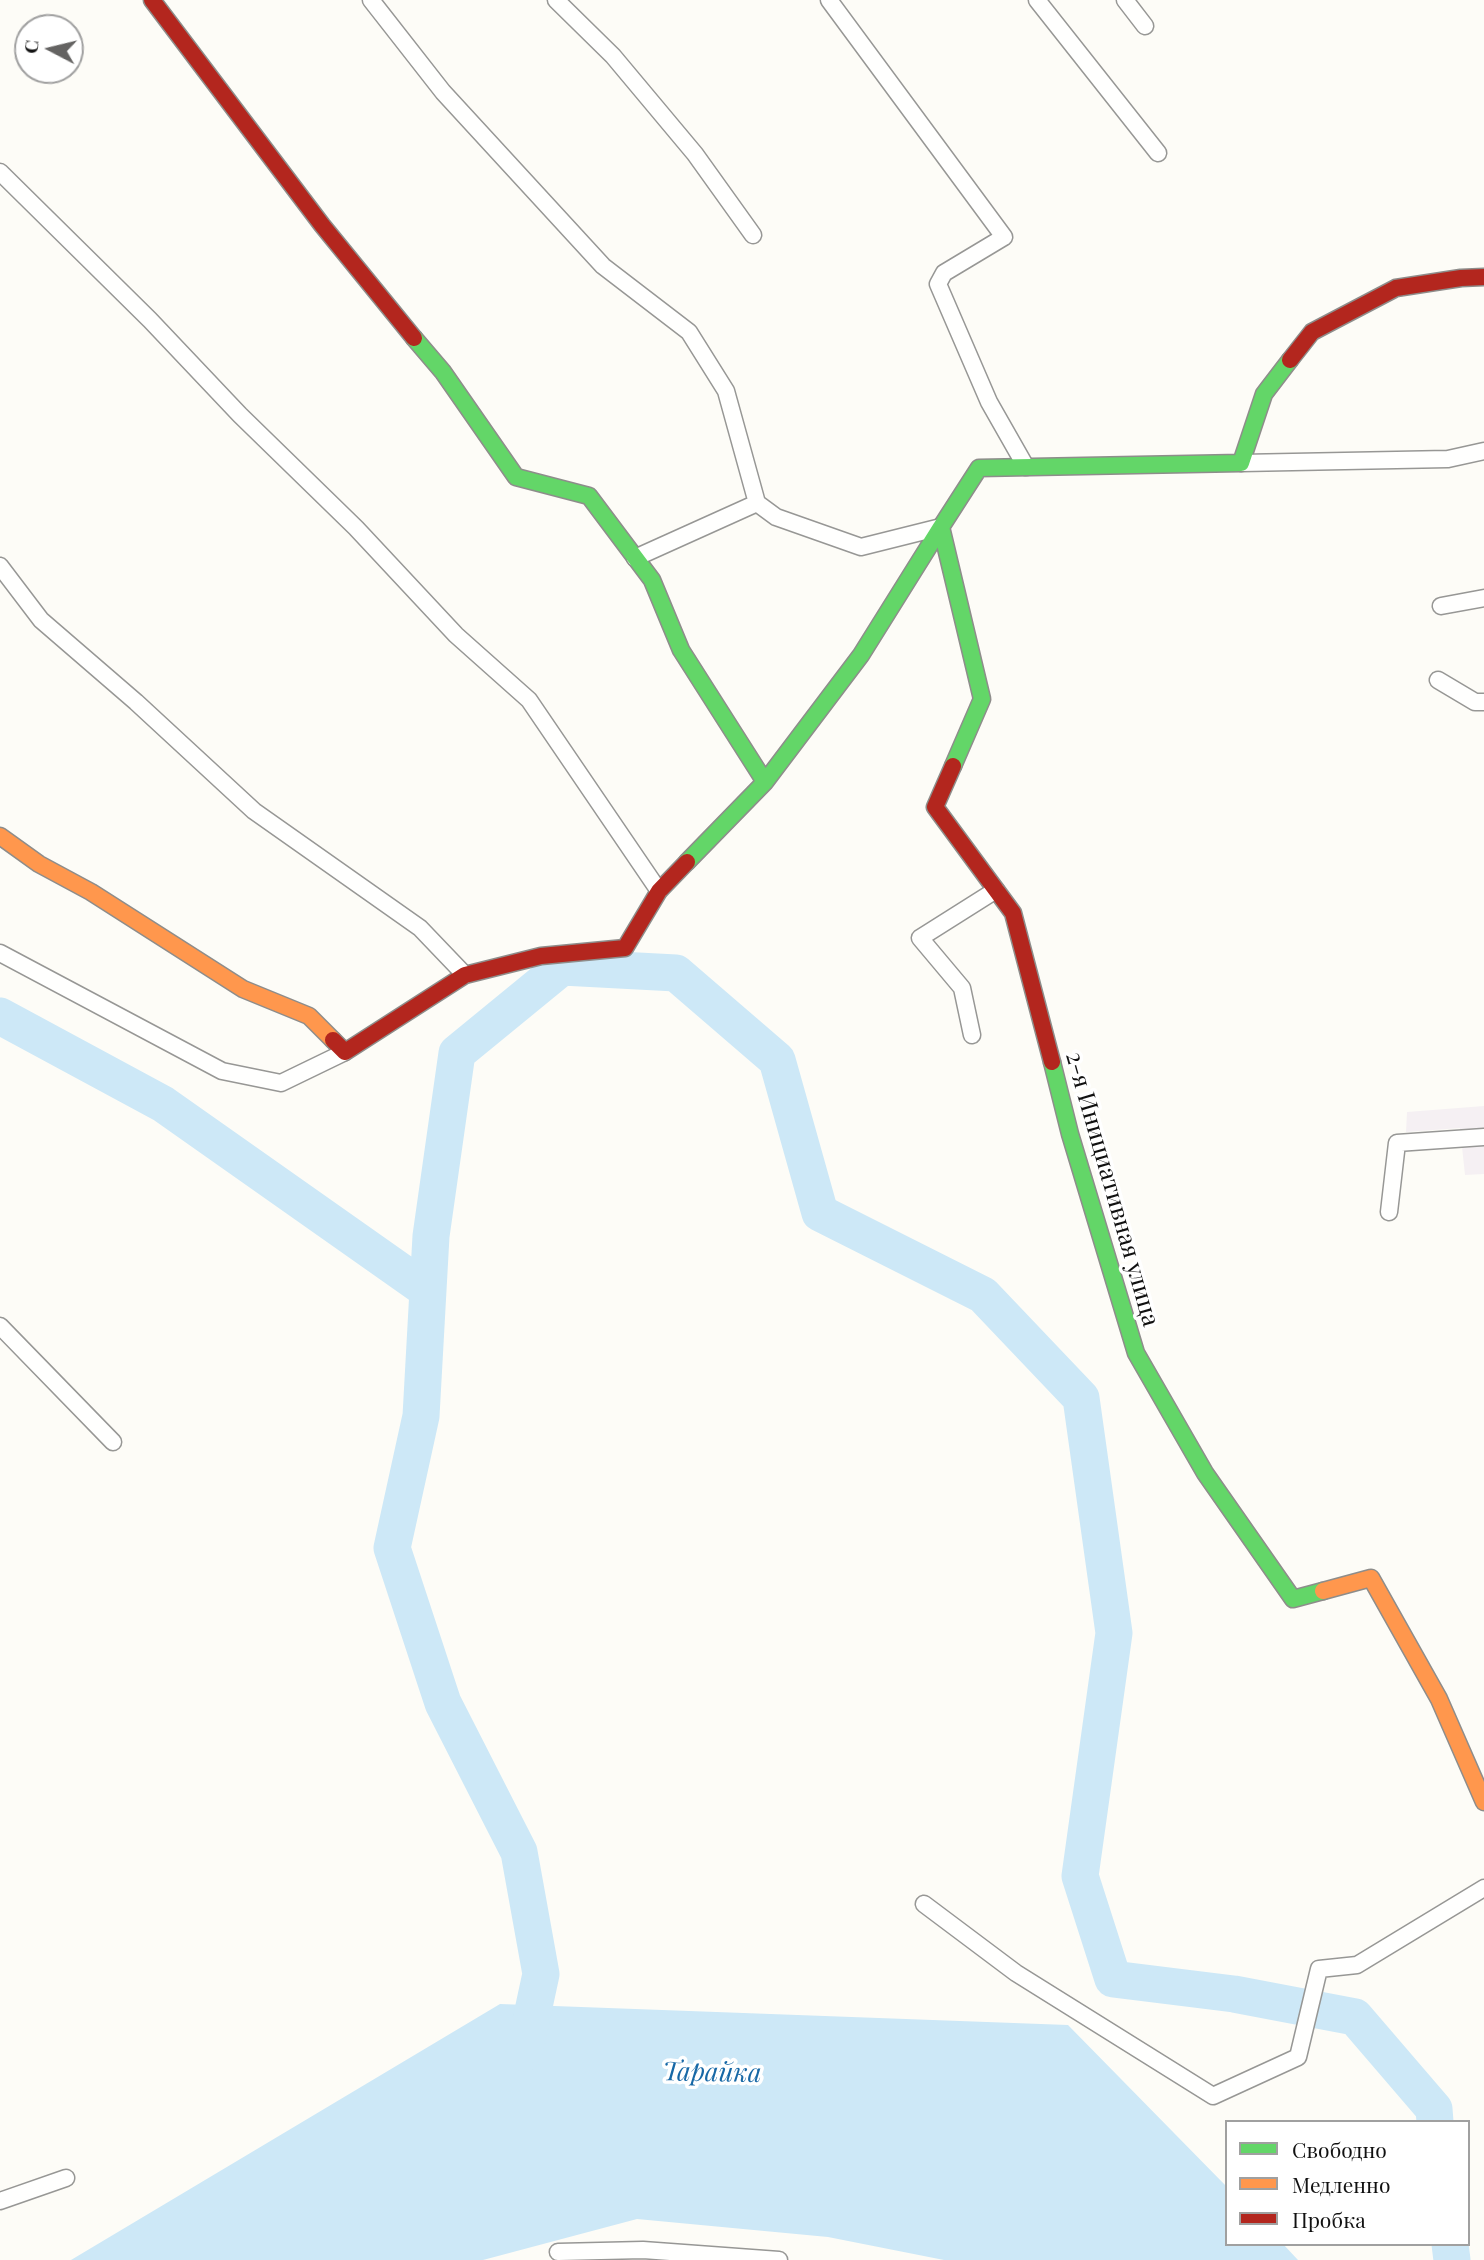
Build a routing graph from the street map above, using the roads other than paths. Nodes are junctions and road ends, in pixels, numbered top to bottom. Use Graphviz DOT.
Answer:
graph roads {
  1 [pos="152,0"];
  2 [pos="371,0"];
  3 [pos="556,0"];
  4 [pos="829,0"];
  5 [pos="1037,0"];
  6 [pos="1125,0"];
  7 [pos="1145,26"];
  8 [pos="1158,153"];
  9 [pos="0,172"];
  10 [pos="752,235"];
  11 [pos="1484,277"];
  12 [pos="1484,451"];
  13 [pos="1241,463"];
  14 [pos="1026,467"];
  15 [pos="757,503"];
  16 [pos="941,527"];
  17 [pos="635,558"];
  18 [pos="0,566"];
  19 [pos="1484,598"];
  20 [pos="1441,606"];
  21 [pos="1438,680"];
  22 [pos="1484,702"];
  23 [pos="765,782"];
  24 [pos="0,836"];
  25 [pos="996,890"];
  26 [pos="659,891"];
  27 [pos="0,953"];
  28 [pos="465,975"];
  29 [pos="972,1035"];
  30 [pos="345,1052"];
  31 [pos="1484,1137"];
  32 [pos="1389,1212"];
  33 [pos="0,1326"];
  34 [pos="113,1442"];
  35 [pos="1484,1802"];
  36 [pos="1484,1888"];
  37 [pos="924,1904"];
  38 [pos="66,2178"];
  39 [pos="0,2202"];
  40 [pos="558,2252"];
  41 [pos="779,2260"];
  1 -- 17 [label="street"];
  2 -- 15 [label="street"];
  3 -- 10 [label="street"];
  4 -- 14 [label="street"];
  5 -- 8 [label="street"];
  6 -- 7 [label="street"];
  9 -- 26 [label="street"];
  11 -- 13 [label="street"];
  12 -- 13 [label="street"];
  13 -- 14 [label="street"];
  14 -- 16 [label="street"];
  15 -- 16 [label="street"];
  15 -- 17 [label="street"];
  16 -- 23 [label="street"];
  16 -- 25 [label="street, 2-я Инициативная улица"];
  17 -- 23 [label="street"];
  18 -- 28 [label="street"];
  19 -- 20 [label="street"];
  21 -- 22 [label="street"];
  23 -- 26 [label="street"];
  24 -- 30 [label="street"];
  25 -- 29 [label="street"];
  25 -- 35 [label="street, 2-я Инициативная улица"];
  26 -- 28 [label="street"];
  27 -- 30 [label="street"];
  28 -- 30 [label="street"];
  31 -- 32 [label="street"];
  33 -- 34 [label="street"];
  36 -- 37 [label="street"];
  38 -- 39 [label="street"];
  40 -- 41 [label="street"];
}
